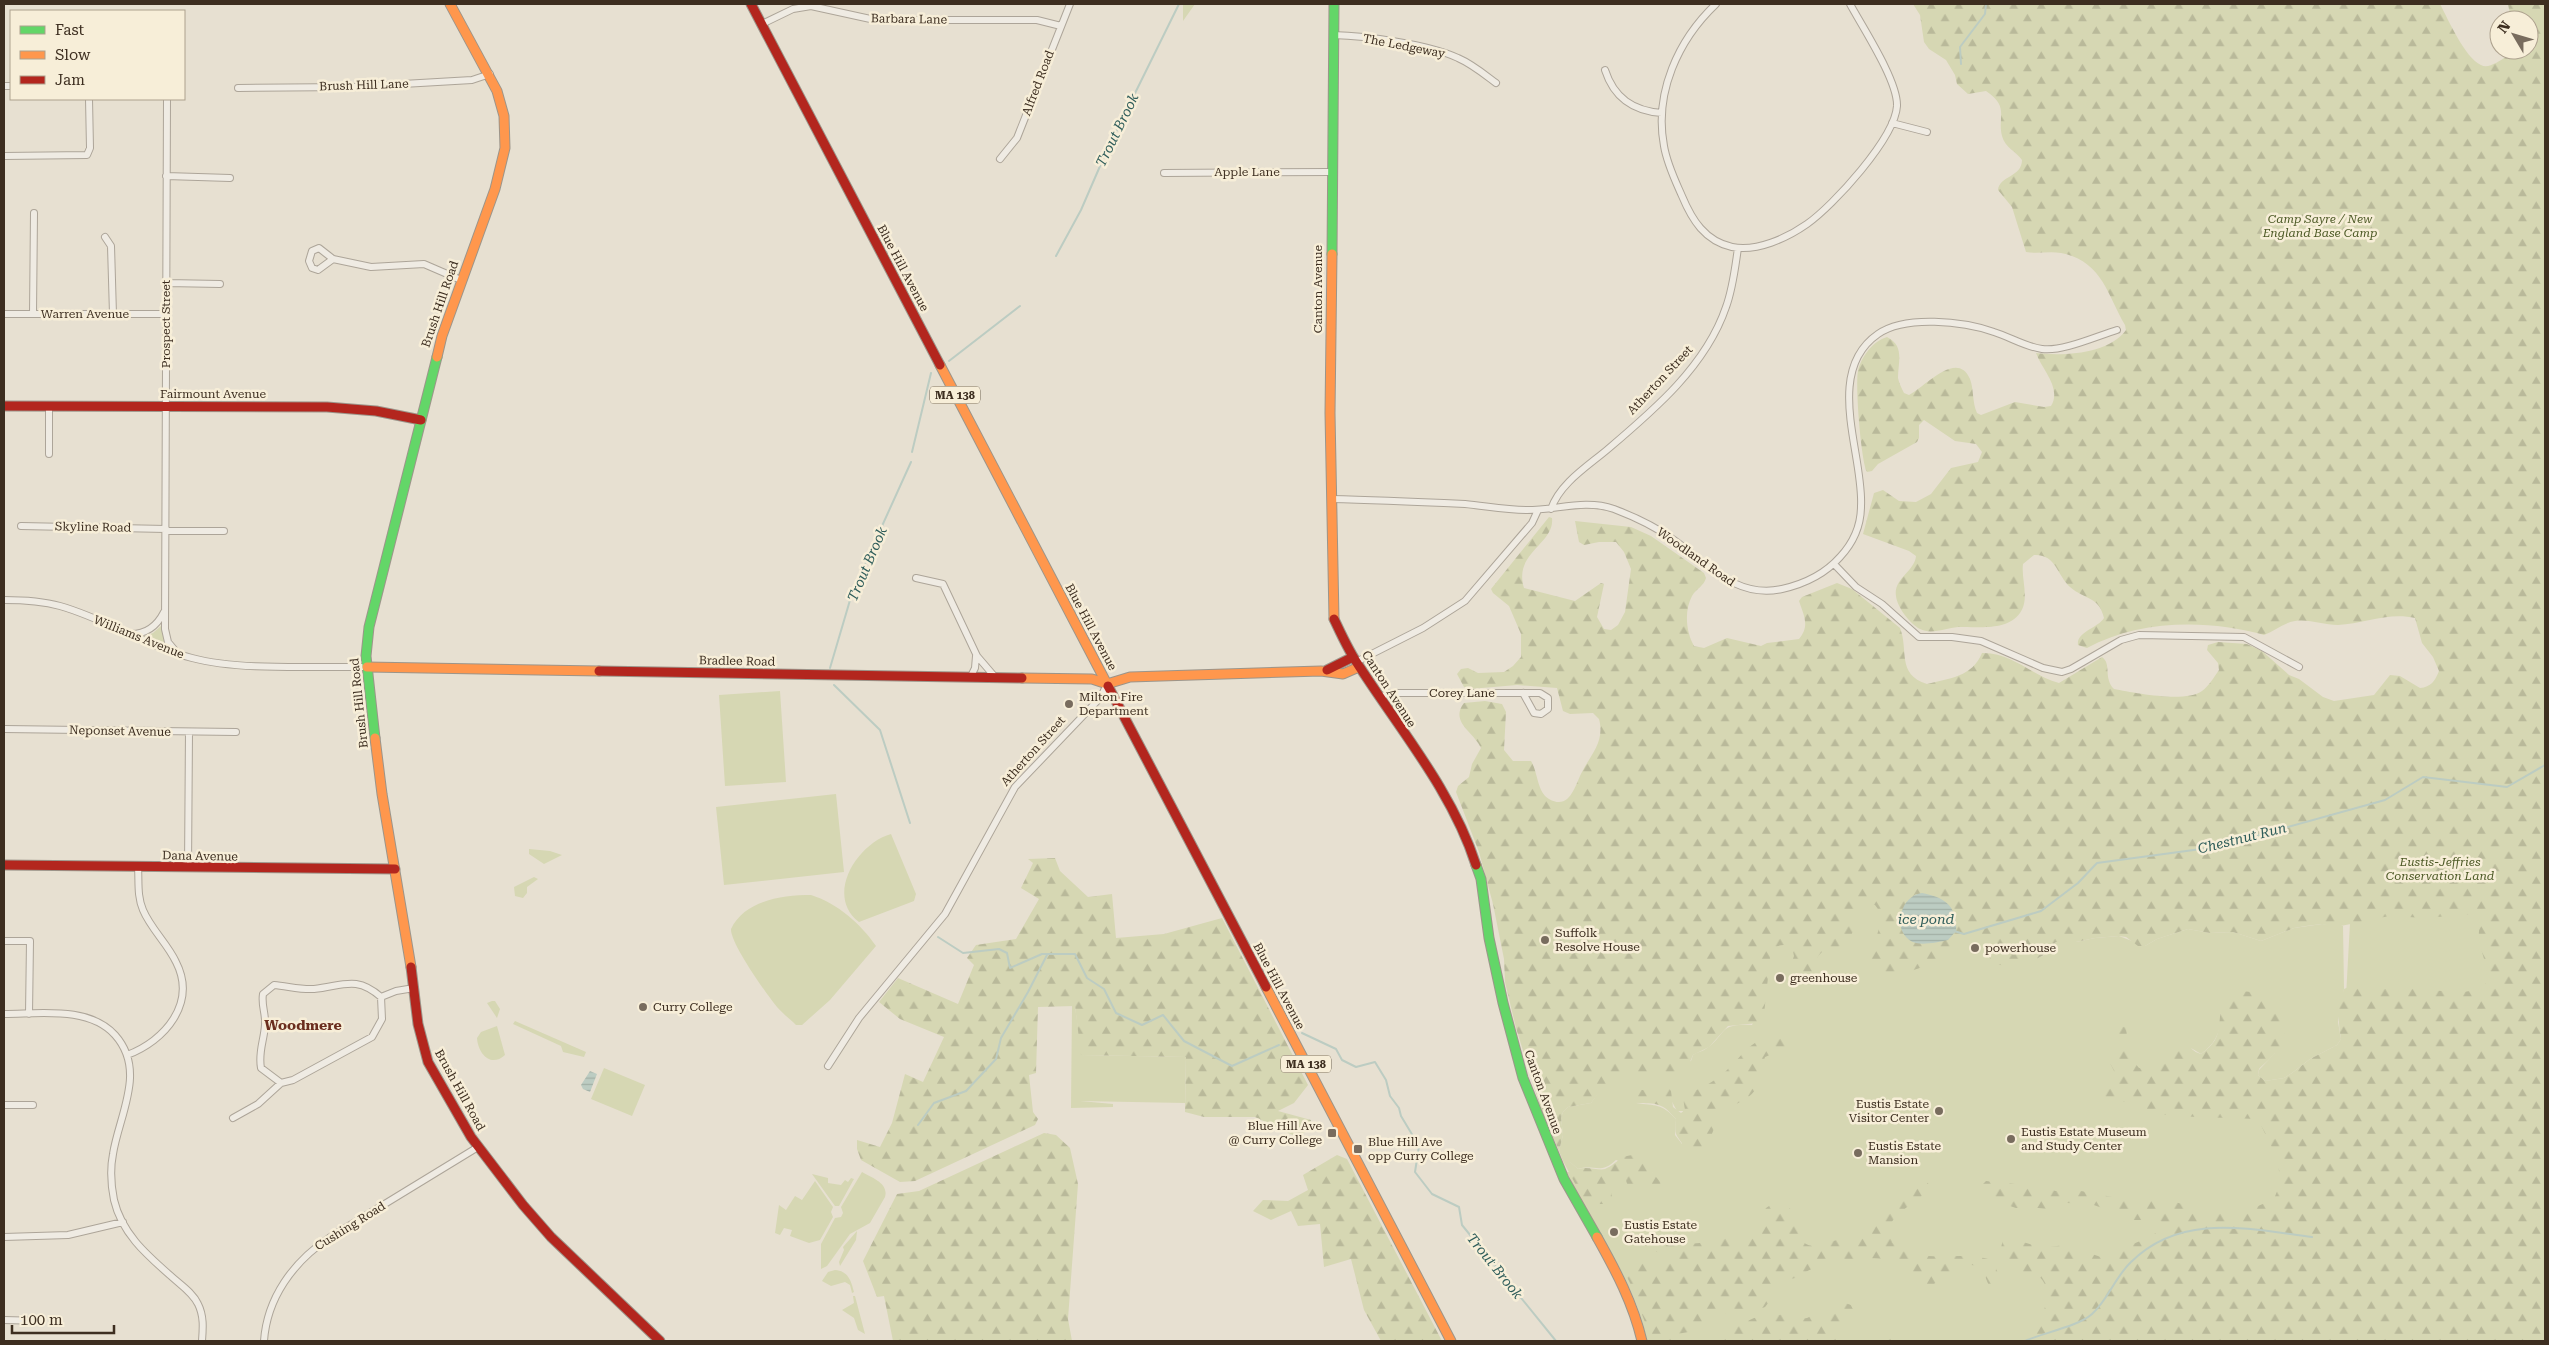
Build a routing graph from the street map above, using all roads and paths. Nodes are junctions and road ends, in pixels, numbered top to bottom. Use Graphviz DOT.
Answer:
graph roads {
  1 [pos="450,4"];
  2 [pos="751,4"];
  3 [pos="1070,4"];
  4 [pos="1334,4"];
  5 [pos="1716,4"];
  6 [pos="1850,4"];
  7 [pos="762,24"];
  8 [pos="1061,26"];
  9 [pos="1333,35"];
  10 [pos="1605,70"];
  11 [pos="490,74"];
  12 [pos="1496,83"];
  13 [pos="238,88"];
  14 [pos="89,100"];
  15 [pos="167,100"];
  16 [pos="1662,113"];
  17 [pos="1892,123"];
  18 [pos="1927,132"];
  19 [pos="4,156"];
  20 [pos="1000,159"];
  21 [pos="1331,172"];
  22 [pos="1164,173"];
  23 [pos="166,176"];
  24 [pos="230,178"];
  25 [pos="34,213"];
  26 [pos="105,237"];
  27 [pos="1738,248"];
  28 [pos="333,259"];
  29 [pos="461,280"];
  30 [pos="167,283"];
  31 [pos="220,284"];
  32 [pos="4,314"];
  33 [pos="33,314"];
  34 [pos="113,314"];
  35 [pos="167,314"];
  36 [pos="2117,330"];
  37 [pos="4,406"];
  38 [pos="49,406"];
  39 [pos="166,407"];
  40 [pos="421,420"];
  41 [pos="49,454"];
  42 [pos="1331,500"];
  43 [pos="1551,508"];
  44 [pos="1538,510"];
  45 [pos="20,526"];
  46 [pos="166,530"];
  47 [pos="224,531"];
  48 [pos="1834,564"];
  49 [pos="916,578"];
  50 [pos="4,600"];
  51 [pos="165,609"];
  52 [pos="126,634"];
  53 [pos="974,651"];
  54 [pos="178,654"];
  55 [pos="1356,662"];
  56 [pos="367,667"];
  57 [pos="2299,667"];
  58 [pos="971,676"];
  59 [pos="995,677"];
  60 [pos="1107,684"];
  61 [pos="1523,693"];
  62 [pos="1379,697"];
  63 [pos="4,729"];
  64 [pos="189,732"];
  65 [pos="236,732"];
  66 [pos="4,865"];
  67 [pos="138,868"];
  68 [pos="188,868"];
  69 [pos="395,869"];
  70 [pos="4,940"];
  71 [pos="414,988"];
  72 [pos="380,997"];
  73 [pos="4,1014"];
  74 [pos="29,1014"];
  75 [pos="127,1055"];
  76 [pos="828,1066"];
  77 [pos="281,1083"];
  78 [pos="4,1105"];
  79 [pos="33,1105"];
  80 [pos="233,1118"];
  81 [pos="478,1147"];
  82 [pos="123,1222"];
  83 [pos="4,1237"];
  84 [pos="4,1320"];
  85 [pos="41,1321"];
  86 [pos="202,1341"];
  87 [pos="264,1341"];
  88 [pos="660,1341"];
  89 [pos="1451,1341"];
  90 [pos="1642,1341"];
  1 -- 11 [label="main road, Brush Hill Road"];
  2 -- 7 [label="main road, Blue Hill Avenue / MA 138"];
  3 -- 8 [label="street, Alfred Road"];
  4 -- 9 [label="main road, Canton Avenue"];
  5 -- 16 [label="street"];
  6 -- 17 [label="street"];
  7 -- 8 [label="street, Barbara Lane"];
  7 -- 60 [label="main road, Blue Hill Avenue / MA 138"];
  8 -- 20 [label="street, Alfred Road"];
  9 -- 12 [label="street, The Ledgeway"];
  9 -- 21 [label="main road, Canton Avenue"];
  10 -- 16 [label="street"];
  11 -- 13 [label="street, Brush Hill Lane"];
  11 -- 29 [label="main road, Brush Hill Road"];
  14 -- 19 [label="street"];
  15 -- 23 [label="street, Prospect Street"];
  16 -- 27 [label="street"];
  17 -- 18 [label="street"];
  17 -- 27 [label="street"];
  21 -- 22 [label="street, Apple Lane"];
  21 -- 42 [label="main road, Canton Avenue"];
  23 -- 24 [label="street"];
  23 -- 30 [label="street, Prospect Street"];
  25 -- 33 [label="street"];
  26 -- 34 [label="street"];
  27 -- 43 [label="street, Atherton Street"];
  28 -- 29 [label="street"];
  29 -- 40 [label="main road, Brush Hill Road"];
  30 -- 31 [label="street"];
  30 -- 35 [label="street, Prospect Street"];
  32 -- 33 [label="street, Warren Avenue"];
  33 -- 34 [label="street, Warren Avenue"];
  34 -- 35 [label="street, Warren Avenue"];
  35 -- 39 [label="street, Prospect Street"];
  36 -- 48 [label="street, Woodland Road"];
  37 -- 38 [label="main road, Fairmount Avenue"];
  38 -- 39 [label="main road, Fairmount Avenue"];
  38 -- 41 [label="street"];
  39 -- 40 [label="main road, Fairmount Avenue"];
  39 -- 46 [label="street, Prospect Street"];
  40 -- 56 [label="main road, Brush Hill Road"];
  42 -- 44 [label="street, Woodland Road"];
  42 -- 55 [label="main road, Canton Avenue"];
  43 -- 44 [label="street, Woodland Road"];
  43 -- 48 [label="street, Woodland Road"];
  44 -- 55 [label="street"];
  45 -- 46 [label="street, Skyline Road"];
  46 -- 47 [label="street, Skyline Road"];
  46 -- 51 [label="street, Prospect Street"];
  48 -- 57 [label="street"];
  49 -- 53 [label="street"];
  50 -- 52 [label="street, Williams Avenue"];
  51 -- 52 [label="street"];
  51 -- 54 [label="street, Prospect Street"];
  52 -- 54 [label="street, Williams Avenue"];
  53 -- 58 [label="street"];
  53 -- 59 [label="street"];
  54 -- 56 [label="street, Williams Avenue"];
  55 -- 60 [label="main road"];
  55 -- 62 [label="main road, Canton Avenue"];
  56 -- 58 [label="main road, Bradlee Road"];
  56 -- 69 [label="main road, Brush Hill Road"];
  58 -- 59 [label="main road, Bradlee Road"];
  59 -- 60 [label="main road, Bradlee Road"];
  60 -- 76 [label="street, Atherton Street"];
  60 -- 89 [label="main road, Blue Hill Avenue / MA 138"];
  61 -- 61 [label="street, Corey Lane"];
  61 -- 62 [label="street, Corey Lane"];
  62 -- 90 [label="main road, Canton Avenue"];
  63 -- 64 [label="street, Neponset Avenue"];
  64 -- 65 [label="street, Neponset Avenue"];
  64 -- 68 [label="street"];
  66 -- 67 [label="main road, Dana Avenue"];
  67 -- 68 [label="main road, Dana Avenue"];
  67 -- 75 [label="street"];
  68 -- 69 [label="main road, Dana Avenue"];
  69 -- 71 [label="main road, Brush Hill Road"];
  70 -- 74 [label="street"];
  71 -- 72 [label="street"];
  71 -- 81 [label="main road, Brush Hill Road"];
  72 -- 77 [label="street"];
  72 -- 77 [label="street"];
  73 -- 74 [label="street"];
  74 -- 75 [label="street"];
  75 -- 82 [label="street"];
  77 -- 80 [label="street"];
  78 -- 79 [label="street"];
  81 -- 87 [label="street, Cushing Road"];
  81 -- 88 [label="main road, Brush Hill Road"];
  82 -- 83 [label="street"];
  82 -- 86 [label="street"];
  84 -- 85 [label="street"];
}
